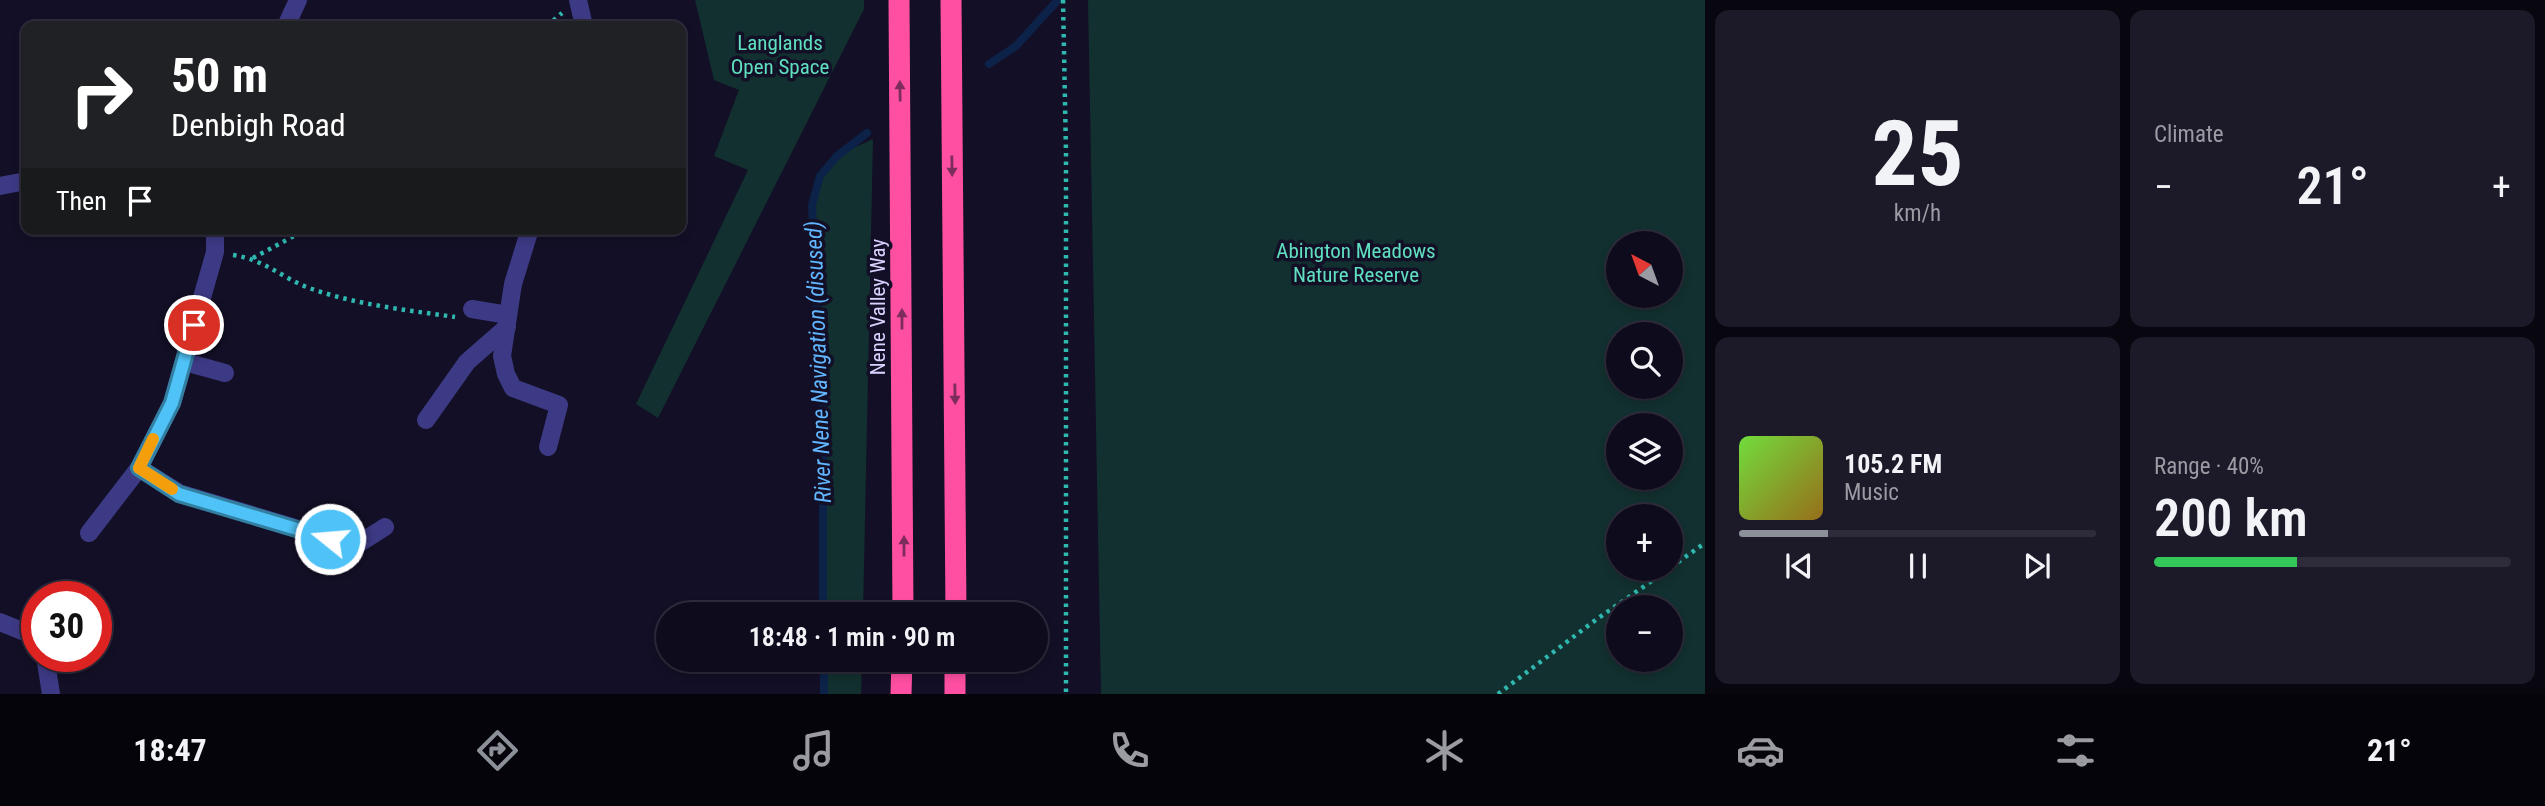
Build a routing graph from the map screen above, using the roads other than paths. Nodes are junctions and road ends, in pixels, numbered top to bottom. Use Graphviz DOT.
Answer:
graph roads {
  1 [pos="298,0"];
  2 [pos="578,0"];
  3 [pos="899,0"];
  4 [pos="951,0"];
  5 [pos="288,21"];
  6 [pos="583,21"];
  7 [pos="21,182"];
  8 [pos="0,186"];
  9 [pos="215,235"];
  10 [pos="522,235"];
  11 [pos="472,309"];
  12 [pos="508,321"];
  13 [pos="185,362"];
  14 [pos="225,373"];
  15 [pos="426,420"];
  16 [pos="548,447"];
  17 [pos="139,468"];
  18 [pos="385,527"];
  19 [pos="89,533"];
  20 [pos="903,602"];
  21 [pos="956,602"];
  22 [pos="0,622"];
  23 [pos="21,631"];
  24 [pos="48,672"];
  25 [pos="902,672"];
  26 [pos="955,672"];
  27 [pos="51,694"];
  28 [pos="901,694"];
  29 [pos="954,694"];
  1 -- 5 [label="street"];
  2 -- 6 [label="street"];
  20 -- 3 [label="highway, Nene Valley Way, one-way"];
  4 -- 21 [label="highway, one-way"];
  7 -- 8 [label="street"];
  9 -- 13 [label="street"];
  10 -- 12 [label="street"];
  11 -- 12 [label="street"];
  12 -- 15 [label="street"];
  12 -- 16 [label="street"];
  13 -- 14 [label="street"];
  13 -- 17 [label="street"];
  17 -- 18 [label="street"];
  17 -- 19 [label="street"];
  22 -- 23 [label="street"];
  24 -- 27 [label="street"];
  25 -- 28 [label="highway"];
  26 -- 29 [label="highway"];
}
